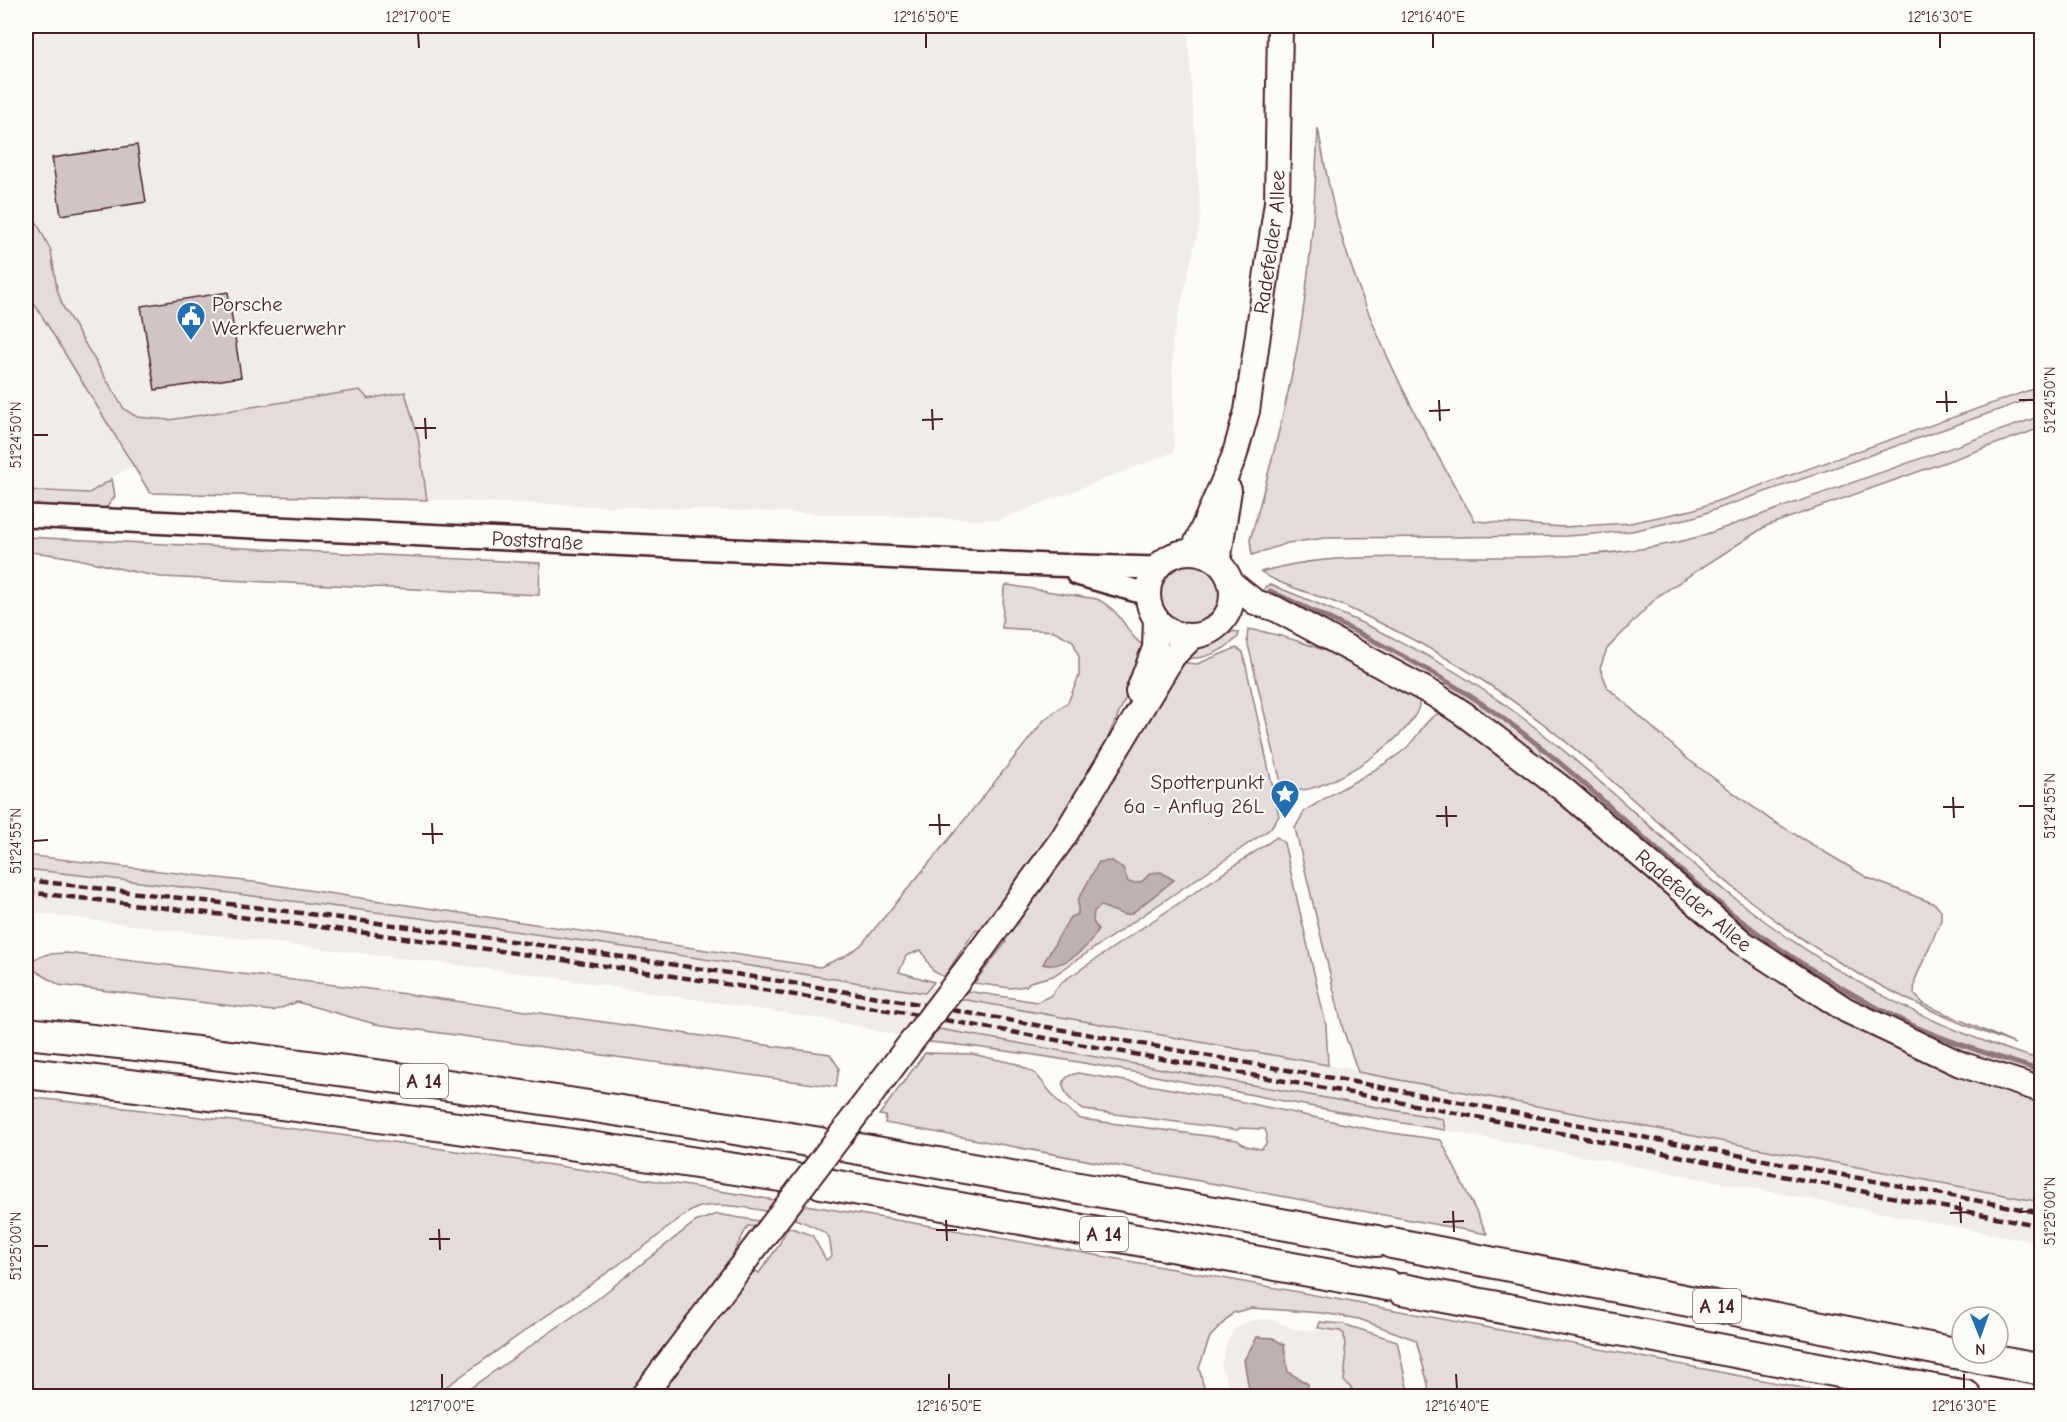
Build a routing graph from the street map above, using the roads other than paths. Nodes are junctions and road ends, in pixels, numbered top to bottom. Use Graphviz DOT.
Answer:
graph roads {
  1 [pos="1280,26"];
  2 [pos="1234,457"];
  3 [pos="26,516"];
  4 [pos="1193,551"];
  5 [pos="1218,562"];
  6 [pos="1048,566"];
  7 [pos="1156,568"];
  8 [pos="1231,583"];
  9 [pos="1147,594"];
  10 [pos="1227,614"];
  11 [pos="1156,619"];
  12 [pos="1193,636"];
  13 [pos="1373,662"];
  14 [pos="1120,741"];
  15 [pos="26,1033"];
  16 [pos="26,1073"];
  17 [pos="2042,1090"];
  18 [pos="2042,1370"];
  19 [pos="643,1396"];
  20 [pos="1966,1396"];
  1 -- 2 [label="main road, Radefelder Allee"];
  2 -- 4 [label="main road"];
  2 -- 5 [label="main road"];
  3 -- 6 [label="street, Poststraße"];
  4 -- 5 [label="main road"];
  4 -- 7 [label="main road"];
  5 -- 8 [label="main road"];
  6 -- 7 [label="street, Poststraße"];
  6 -- 9 [label="street, Poststraße"];
  7 -- 9 [label="main road"];
  8 -- 10 [label="main road"];
  8 -- 13 [label="main road, Radefelder Allee"];
  9 -- 11 [label="main road"];
  10 -- 12 [label="main road"];
  10 -- 13 [label="main road, Radefelder Allee"];
  11 -- 12 [label="main road"];
  11 -- 14 [label="main road"];
  12 -- 14 [label="main road"];
  13 -- 17 [label="main road, Radefelder Allee"];
  14 -- 19 [label="main road, bridge"];
  15 -- 18 [label="highway, A 14"];
  16 -- 20 [label="highway, A 14"];
}
